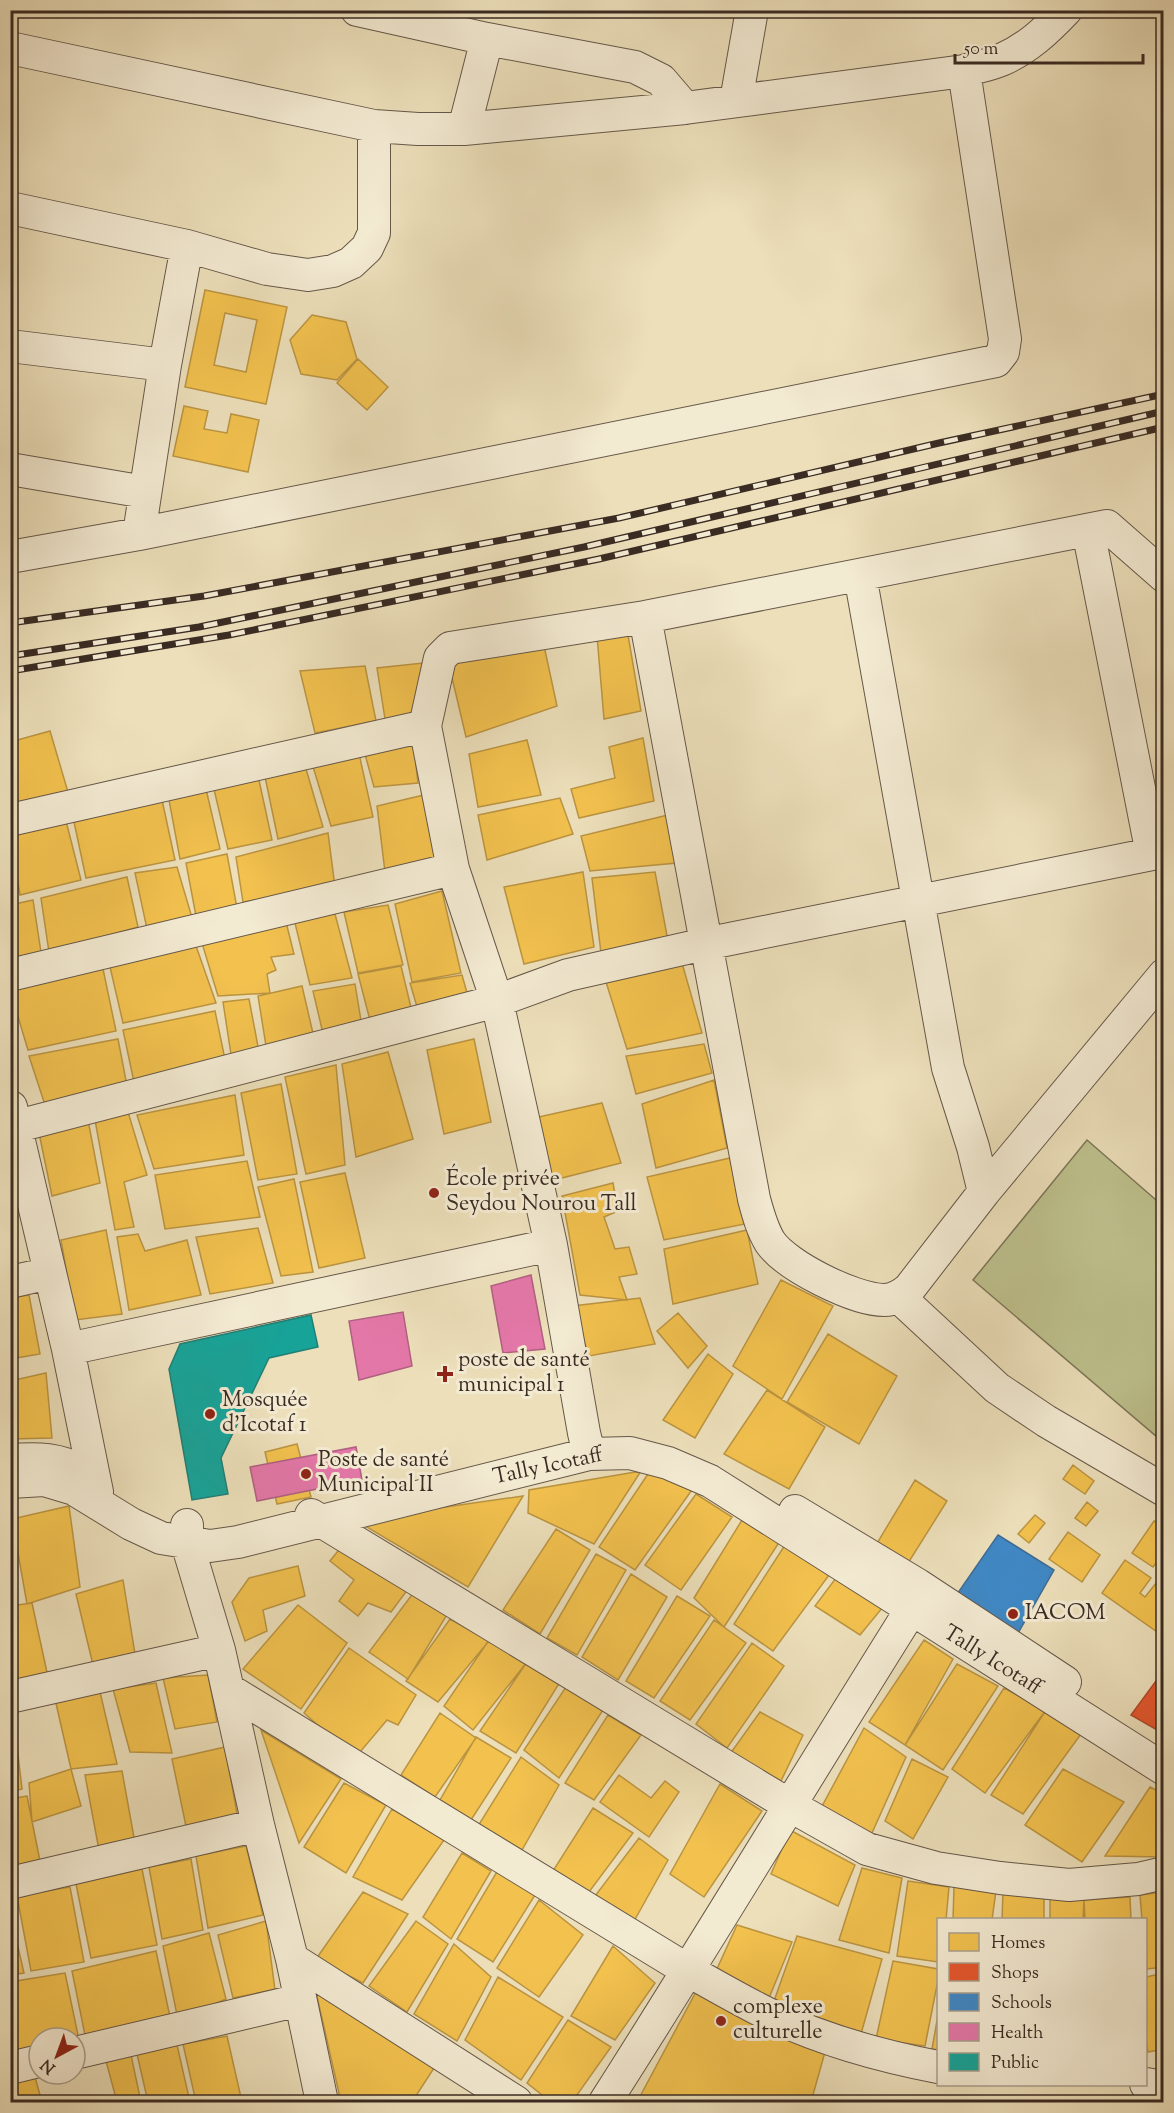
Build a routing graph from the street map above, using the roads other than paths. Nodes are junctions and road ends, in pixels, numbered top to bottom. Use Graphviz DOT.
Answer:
graph roads {
  1 [pos="357,10"];
  2 [pos="753,10"];
  3 [pos="1066,10"];
  4 [pos="487,39"];
  5 [pos="10,48"];
  6 [pos="964,70"];
  7 [pos="736,101"];
  8 [pos="685,108"];
  9 [pos="374,126"];
  10 [pos="464,129"];
  11 [pos="10,208"];
  12 [pos="188,246"];
  13 [pos="10,346"];
  14 [pos="165,365"];
  15 [pos="10,469"];
  16 [pos="145,492"];
  17 [pos="1088,530"];
  18 [pos="139,534"];
  19 [pos="10,557"];
  20 [pos="860,574"];
  21 [pos="1164,576"];
  22 [pos="645,617"];
  23 [pos="425,726"];
  24 [pos="10,820"];
  25 [pos="1158,848"];
  26 [pos="453,869"];
  27 [pos="918,901"];
  28 [pos="705,944"];
  29 [pos="10,975"];
  30 [pos="1164,975"];
  31 [pos="497,1001"];
  32 [pos="12,1120"];
  33 [pos="984,1192"];
  34 [pos="551,1245"];
  35 [pos="50,1274"];
  36 [pos="10,1282"];
  37 [pos="899,1297"];
  38 [pos="68,1349"];
  39 [pos="586,1443"];
  40 [pos="10,1460"];
  41 [pos="10,1482"];
  42 [pos="1164,1490"];
  43 [pos="97,1491"];
  44 [pos="309,1514"];
  45 [pos="187,1532"];
  46 [pos="911,1610"];
  47 [pos="219,1650"];
  48 [pos="229,1690"];
  49 [pos="10,1697"];
  50 [pos="1164,1746"];
  51 [pos="1164,1769"];
  52 [pos="789,1804"];
  53 [pos="258,1825"];
  54 [pos="1164,1873"];
  55 [pos="10,1883"];
  56 [pos="292,1959"];
  57 [pos="688,1971"];
  58 [pos="300,2000"];
  59 [pos="87,2050"];
  60 [pos="27,2064"];
  61 [pos="937,2067"];
  62 [pos="10,2068"];
  63 [pos="1147,2084"];
  64 [pos="1164,2087"];
  65 [pos="322,2103"];
  66 [pos="516,2103"];
  67 [pos="605,2103"];
  1 -- 4 [label="street"];
  2 -- 7 [label="street"];
  3 -- 6 [label="street"];
  4 -- 8 [label="street"];
  4 -- 10 [label="street"];
  5 -- 9 [label="street"];
  6 -- 7 [label="street"];
  6 -- 18 [label="street"];
  7 -- 8 [label="street"];
  8 -- 10 [label="street"];
  9 -- 10 [label="street"];
  9 -- 12 [label="street"];
  11 -- 12 [label="street"];
  12 -- 14 [label="street"];
  13 -- 14 [label="street"];
  14 -- 16 [label="street"];
  15 -- 16 [label="street"];
  16 -- 18 [label="street"];
  17 -- 20 [label="street"];
  17 -- 21 [label="street"];
  17 -- 25 [label="street"];
  18 -- 19 [label="street"];
  20 -- 22 [label="street"];
  20 -- 27 [label="street"];
  22 -- 23 [label="street"];
  22 -- 28 [label="street"];
  23 -- 24 [label="street"];
  23 -- 26 [label="street"];
  25 -- 27 [label="street"];
  26 -- 29 [label="street"];
  26 -- 31 [label="street"];
  27 -- 28 [label="street"];
  27 -- 33 [label="street"];
  28 -- 31 [label="street"];
  28 -- 37 [label="street"];
  30 -- 33 [label="street"];
  31 -- 32 [label="street"];
  31 -- 34 [label="street"];
  32 -- 35 [label="street"];
  33 -- 37 [label="street"];
  34 -- 38 [label="street"];
  34 -- 39 [label="street"];
  35 -- 36 [label="street"];
  35 -- 38 [label="street"];
  37 -- 42 [label="street"];
  38 -- 43 [label="street"];
  39 -- 44 [label="street, Tally Icotaff"];
  39 -- 46 [label="street, Tally Icotaff"];
  39 -- 50 [label="street, Tally Icotaff"];
  40 -- 43 [label="street, Tally Icotaff"];
  41 -- 43 [label="street, Tally Icotaff"];
  43 -- 45 [label="street, Tally Icotaff"];
  44 -- 45 [label="street, Tally Icotaff"];
  44 -- 52 [label="street"];
  45 -- 47 [label="street"];
  46 -- 51 [label="street, Tally Icotaff"];
  46 -- 52 [label="street"];
  47 -- 48 [label="street"];
  47 -- 49 [label="street"];
  48 -- 53 [label="street"];
  48 -- 57 [label="street"];
  52 -- 54 [label="street"];
  52 -- 57 [label="street"];
  53 -- 55 [label="street"];
  53 -- 56 [label="street"];
  56 -- 58 [label="street"];
  56 -- 66 [label="street"];
  57 -- 61 [label="street"];
  57 -- 67 [label="street"];
  58 -- 59 [label="street"];
  58 -- 65 [label="street"];
  60 -- 62 [label="street"];
  63 -- 64 [label="street"];
}
